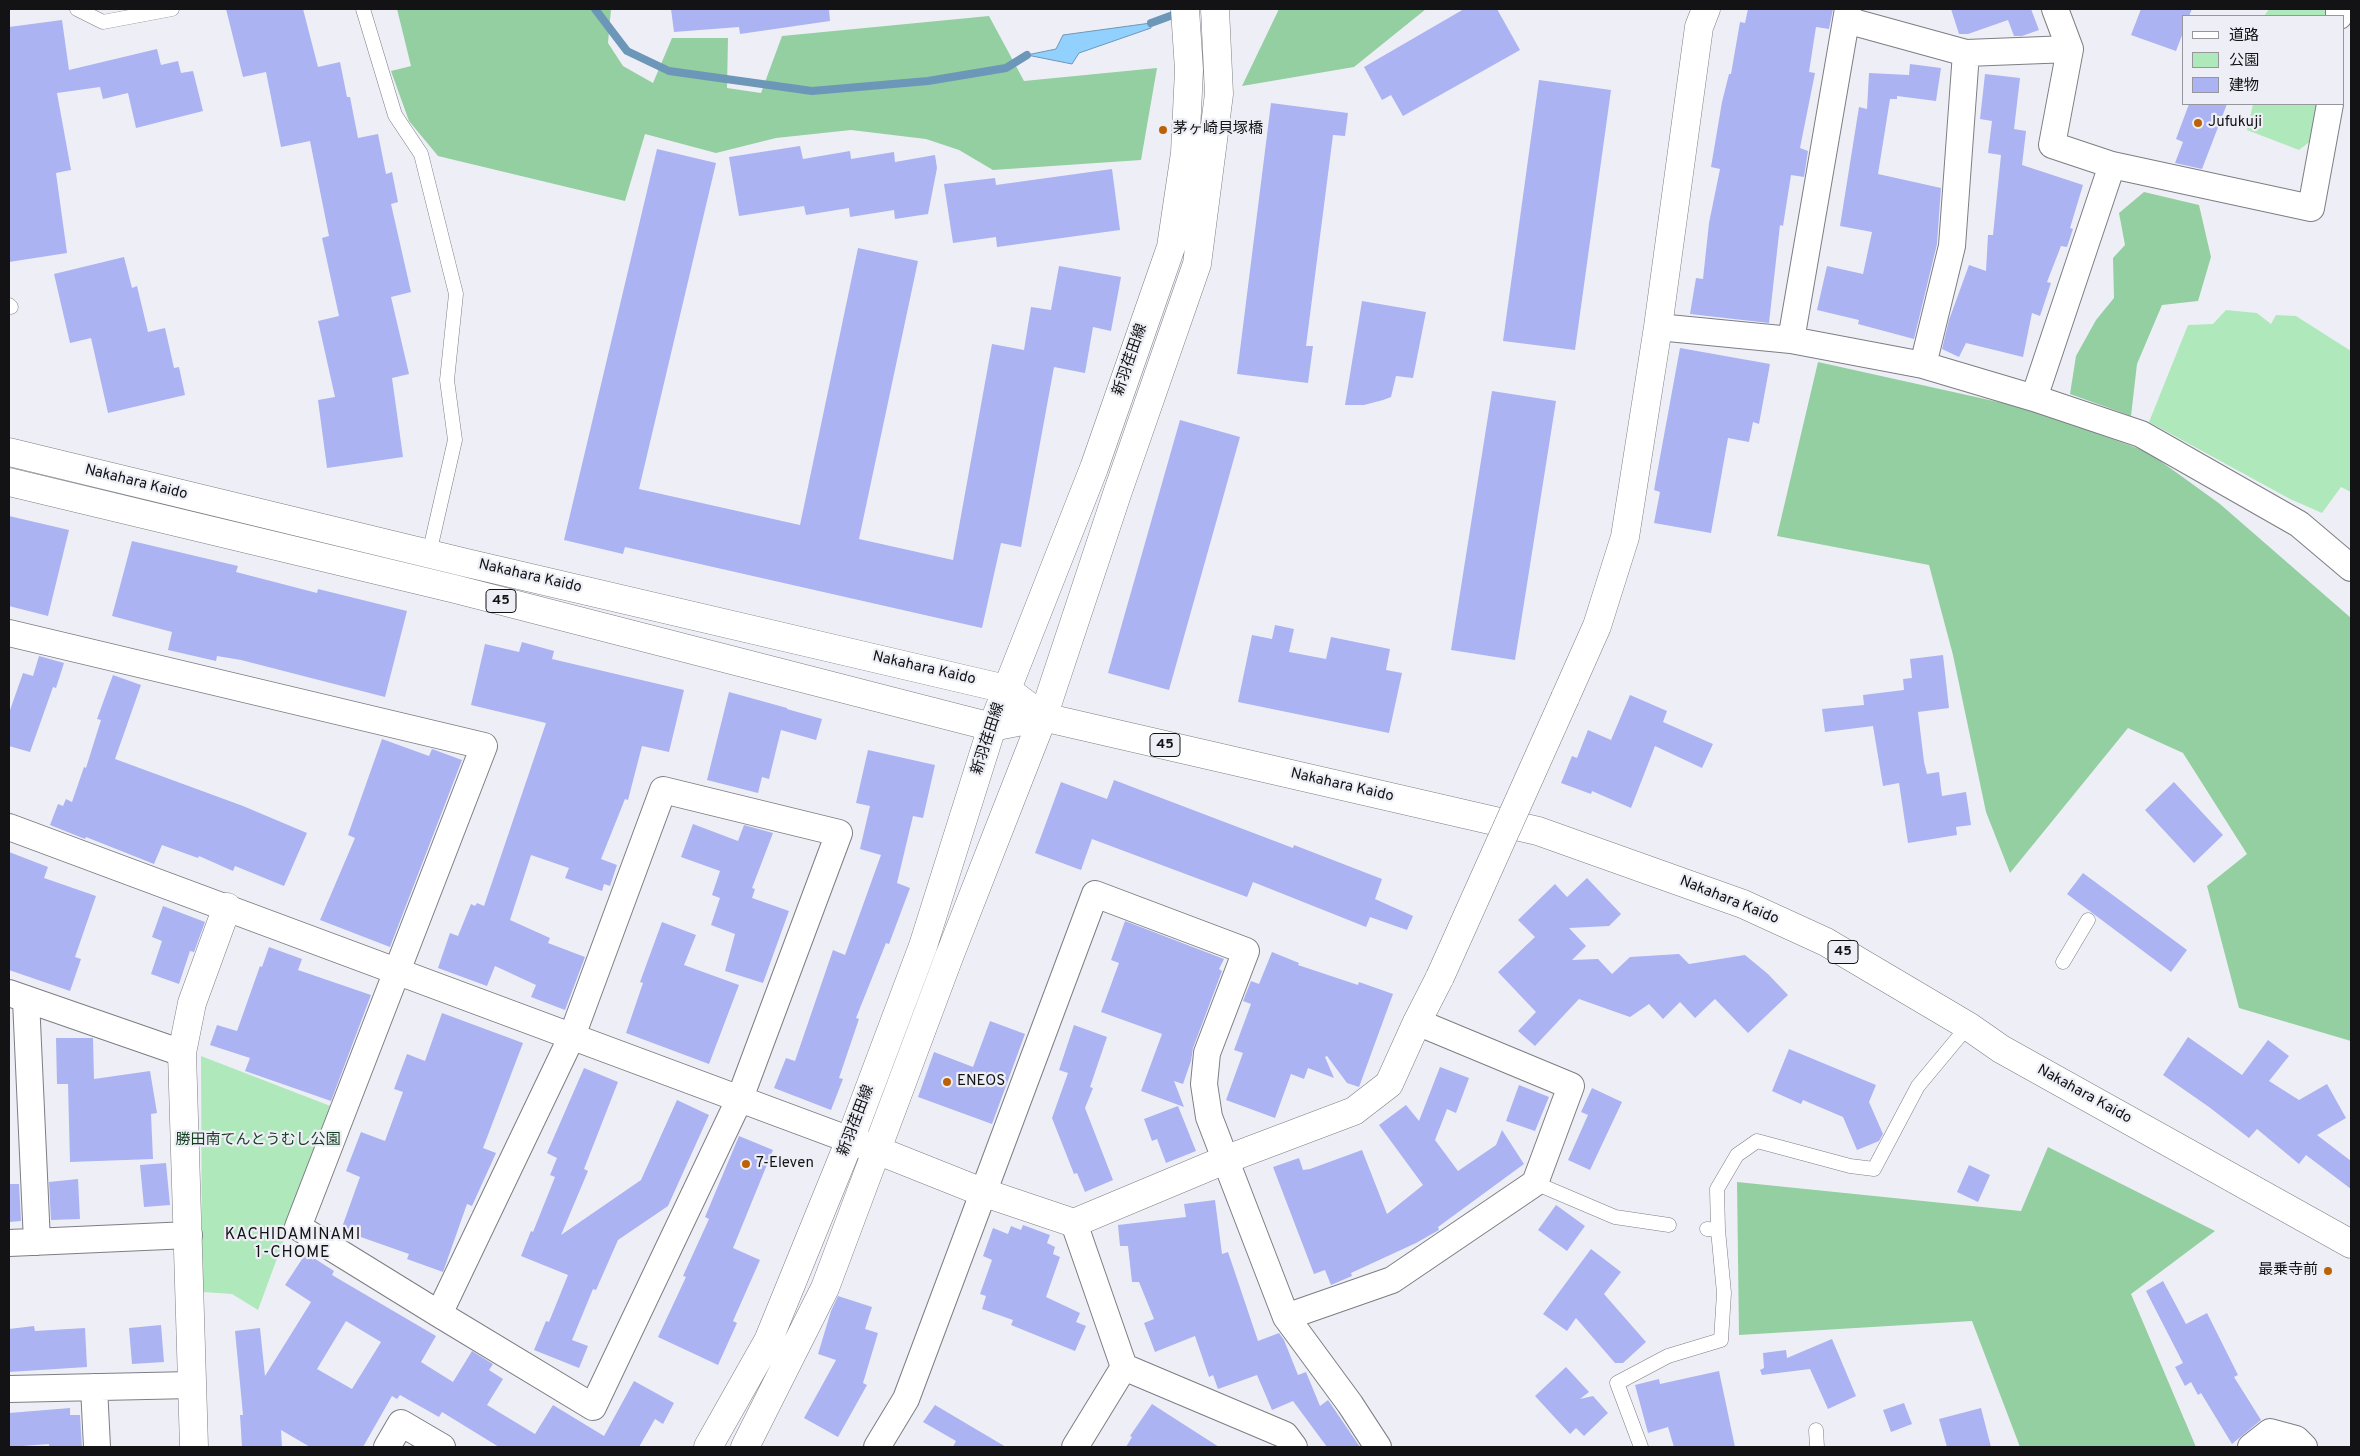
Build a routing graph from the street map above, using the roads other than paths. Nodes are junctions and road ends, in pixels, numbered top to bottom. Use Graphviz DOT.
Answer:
graph roads {
  1 [pos="77,9"];
  2 [pos="172,9"];
  3 [pos="363,9"];
  4 [pos="1185,9"];
  5 [pos="1706,9"];
  6 [pos="2055,9"];
  7 [pos="1847,14"];
  8 [pos="1216,20"];
  9 [pos="2070,49"];
  10 [pos="1966,53"];
  11 [pos="2330,105"];
  12 [pos="2112,165"];
  13 [pos="1658,327"];
  14 [pos="1791,340"];
  15 [pos="1923,365"];
  16 [pos="2034,398"];
  17 [pos="9,452"];
  18 [pos="9,482"];
  19 [pos="429,554"];
  20 [pos="2351,568"];
  21 [pos="9,633"];
  22 [pos="1006,689"];
  23 [pos="1043,717"];
  24 [pos="992,727"];
  25 [pos="9,827"];
  26 [pos="228,907"];
  27 [pos="2088,920"];
  28 [pos="2063,962"];
  29 [pos="398,971"];
  30 [pos="18,996"];
  31 [pos="1416,1022"];
  32 [pos="1968,1026"];
  33 [pos="572,1036"];
  34 [pos="182,1053"];
  35 [pos="740,1098"];
  36 [pos="850,1140"];
  37 [pos="877,1149"];
  38 [pos="1227,1159"];
  39 [pos="1535,1183"];
  40 [pos="982,1192"];
  41 [pos="1074,1223"];
  42 [pos="1669,1225"];
  43 [pos="189,1236"];
  44 [pos="38,1242"];
  45 [pos="9,1243"];
  46 [pos="2351,1244"];
  47 [pos="439,1314"];
  48 [pos="1286,1316"];
  49 [pos="1124,1367"];
  50 [pos="192,1385"];
  51 [pos="94,1387"];
  52 [pos="9,1389"];
  53 [pos="1816,1430"];
  54 [pos="1285,1443"];
  55 [pos="98,1447"];
  56 [pos="194,1447"];
  57 [pos="387,1447"];
  58 [pos="442,1447"];
  59 [pos="708,1447"];
  60 [pos="745,1447"];
  61 [pos="877,1447"];
  62 [pos="1075,1447"];
  63 [pos="1378,1447"];
  64 [pos="1641,1447"];
  65 [pos="1818,1447"];
  66 [pos="2251,1447"];
  67 [pos="2304,1447"];
  1 -- 2 [label="lane"];
  3 -- 19 [label="lane"];
  4 -- 22 [label="street, 新羽荏田線"];
  5 -- 13 [label="street"];
  6 -- 9 [label="street"];
  7 -- 10 [label="street"];
  7 -- 14 [label="street"];
  8 -- 23 [label="street, 新羽荏田線"];
  9 -- 10 [label="street"];
  9 -- 12 [label="street"];
  10 -- 15 [label="street"];
  11 -- 12 [label="street"];
  12 -- 16 [label="street"];
  13 -- 14 [label="street"];
  13 -- 31 [label="street, bridge"];
  14 -- 15 [label="street"];
  15 -- 16 [label="street"];
  16 -- 20 [label="street"];
  17 -- 19 [label="street, Nakahara Kaido / 45"];
  18 -- 24 [label="street, Nakahara Kaido / 45"];
  19 -- 22 [label="street, Nakahara Kaido / 45"];
  21 -- 29 [label="street"];
  22 -- 23 [label="street, Nakahara Kaido / 45"];
  22 -- 24 [label="street, 新羽荏田線"];
  23 -- 24 [label="street, Nakahara Kaido / 45"];
  23 -- 32 [label="street, Nakahara Kaido / 45"];
  23 -- 37 [label="street, 新羽荏田線"];
  24 -- 36 [label="street, 新羽荏田線"];
  25 -- 26 [label="street"];
  26 -- 29 [label="street"];
  26 -- 34 [label="street"];
  27 -- 28 [label="lane"];
  29 -- 33 [label="street"];
  29 -- 47 [label="street"];
  30 -- 34 [label="street"];
  30 -- 44 [label="street"];
  31 -- 38 [label="street"];
  31 -- 39 [label="street"];
  32 -- 46 [label="street, Nakahara Kaido / 45"];
  32 -- 64 [label="lane"];
  33 -- 35 [label="street"];
  33 -- 35 [label="street"];
  33 -- 47 [label="street"];
  34 -- 43 [label="street"];
  35 -- 36 [label="street"];
  35 -- 47 [label="street"];
  36 -- 37 [label="street"];
  36 -- 59 [label="street, 新羽荏田線"];
  37 -- 40 [label="street"];
  37 -- 60 [label="street, 新羽荏田線"];
  38 -- 40 [label="street"];
  38 -- 41 [label="street"];
  38 -- 48 [label="street"];
  39 -- 42 [label="lane"];
  39 -- 48 [label="street"];
  40 -- 41 [label="street"];
  40 -- 61 [label="street"];
  41 -- 49 [label="street"];
  43 -- 44 [label="street"];
  43 -- 50 [label="street"];
  44 -- 45 [label="street"];
  48 -- 63 [label="street"];
  49 -- 54 [label="street"];
  49 -- 62 [label="street"];
  50 -- 51 [label="street"];
  50 -- 56 [label="street"];
  51 -- 52 [label="street"];
  51 -- 55 [label="street"];
  53 -- 65 [label="lane"];
  57 -- 58 [label="street"];
  66 -- 67 [label="street"];
}
